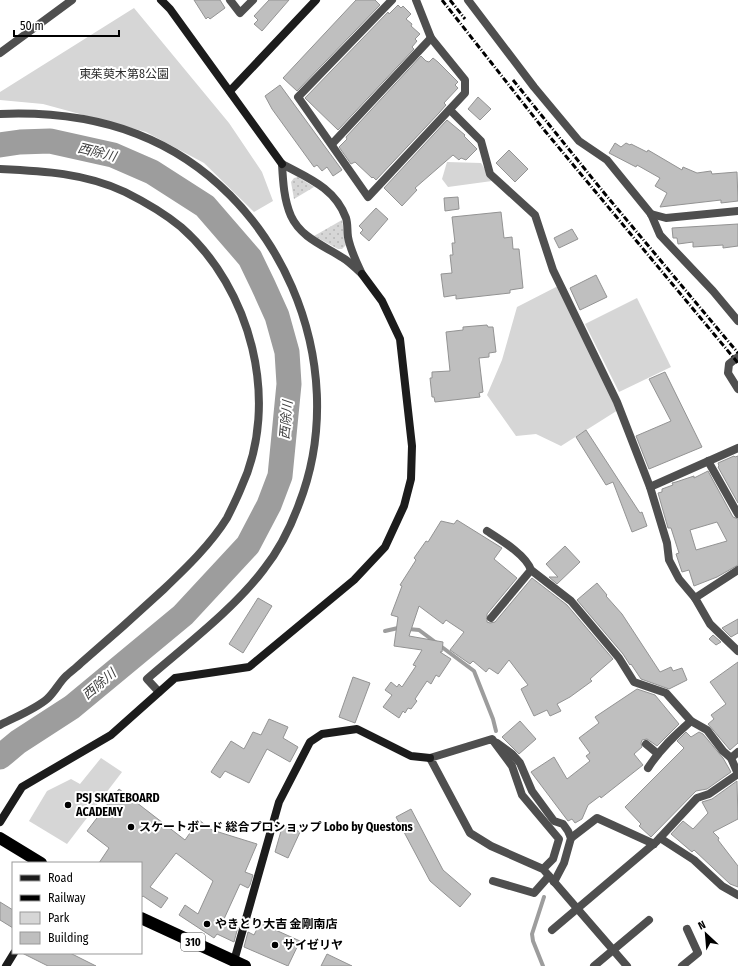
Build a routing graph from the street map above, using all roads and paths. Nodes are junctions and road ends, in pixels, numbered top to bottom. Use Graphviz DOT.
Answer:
graph roads {
  1 [pos="72,0"];
  2 [pos="161,0"];
  3 [pos="230,0"];
  4 [pos="252,0"];
  5 [pos="316,0"];
  6 [pos="392,0"];
  7 [pos="416,0"];
  8 [pos="468,0"];
  9 [pos="431,38"];
  10 [pos="0,53"];
  11 [pos="230,92"];
  12 [pos="450,110"];
  13 [pos="0,114"];
  14 [pos="332,144"];
  15 [pos="282,164"];
  16 [pos="0,169"];
  17 [pos="738,212"];
  18 [pos="651,214"];
  19 [pos="362,274"];
  20 [pos="738,321"];
  21 [pos="738,356"];
  22 [pos="738,389"];
  23 [pos="738,448"];
  24 [pos="708,461"];
  25 [pos="650,487"];
  26 [pos="738,514"];
  27 [pos="487,532"];
  28 [pos="531,570"];
  29 [pos="738,570"];
  30 [pos="695,598"];
  31 [pos="491,618"];
  32 [pos="738,651"];
  33 [pos="159,692"];
  34 [pos="691,721"];
  35 [pos="0,725"];
  36 [pos="492,739"];
  37 [pos="646,744"];
  38 [pos="738,752"];
  39 [pos="658,754"];
  40 [pos="430,758"];
  41 [pos="731,758"];
  42 [pos="648,768"];
  43 [pos="738,774"];
  44 [pos="0,822"];
  45 [pos="0,838"];
  46 [pos="570,838"];
  47 [pos="660,838"];
  48 [pos="654,844"];
  49 [pos="39,862"];
  50 [pos="543,869"];
  51 [pos="551,879"];
  52 [pos="493,881"];
  53 [pos="738,895"];
  54 [pos="578,910"];
  55 [pos="142,918"];
  56 [pos="649,920"];
  57 [pos="687,929"];
  58 [pos="552,930"];
  59 [pos="613,950"];
  60 [pos="13,954"];
  61 [pos="240,963"];
  62 [pos="6,966"];
  63 [pos="594,966"];
  64 [pos="627,966"];
  65 [pos="682,966"];
  1 -- 10 [label="street"];
  2 -- 11 [label="street"];
  3 -- 4 [label="street"];
  5 -- 11 [label="street"];
  6 -- 14 [label="street"];
  7 -- 9 [label="street"];
  8 -- 18 [label="street"];
  9 -- 12 [label="street"];
  9 -- 14 [label="street"];
  11 -- 15 [label="street"];
  12 -- 14 [label="street"];
  12 -- 25 [label="street"];
  13 -- 33 [label="street"];
  15 -- 19 [label="street"];
  15 -- 19 [label="street"];
  16 -- 35 [label="street"];
  17 -- 18 [label="street"];
  18 -- 20 [label="street"];
  19 -- 33 [label="street"];
  21 -- 22 [label="street"];
  23 -- 24 [label="street"];
  24 -- 25 [label="street"];
  24 -- 26 [label="street"];
  25 -- 30 [label="street"];
  27 -- 28 [label="street"];
  28 -- 31 [label="street"];
  28 -- 34 [label="street"];
  29 -- 30 [label="street"];
  30 -- 32 [label="street"];
  33 -- 44 [label="street"];
  34 -- 39 [label="street"];
  34 -- 41 [label="street"];
  36 -- 40 [label="street"];
  36 -- 46 [label="street"];
  36 -- 50 [label="street"];
  37 -- 39 [label="street"];
  38 -- 41 [label="street"];
  39 -- 42 [label="street"];
  40 -- 50 [label="street"];
  40 -- 61 [label="street"];
  41 -- 43 [label="street"];
  43 -- 47 [label="street"];
  45 -- 49 [label="highway"];
  46 -- 48 [label="street"];
  46 -- 51 [label="street"];
  47 -- 48 [label="street"];
  47 -- 53 [label="street"];
  48 -- 54 [label="street"];
  50 -- 51 [label="street"];
  51 -- 52 [label="street"];
  51 -- 54 [label="street"];
  54 -- 58 [label="street"];
  54 -- 59 [label="street"];
  55 -- 61 [label="highway, 310"];
  56 -- 59 [label="street"];
  57 -- 65 [label="street"];
  59 -- 63 [label="street"];
  59 -- 64 [label="street"];
  60 -- 62 [label="street"];
}
